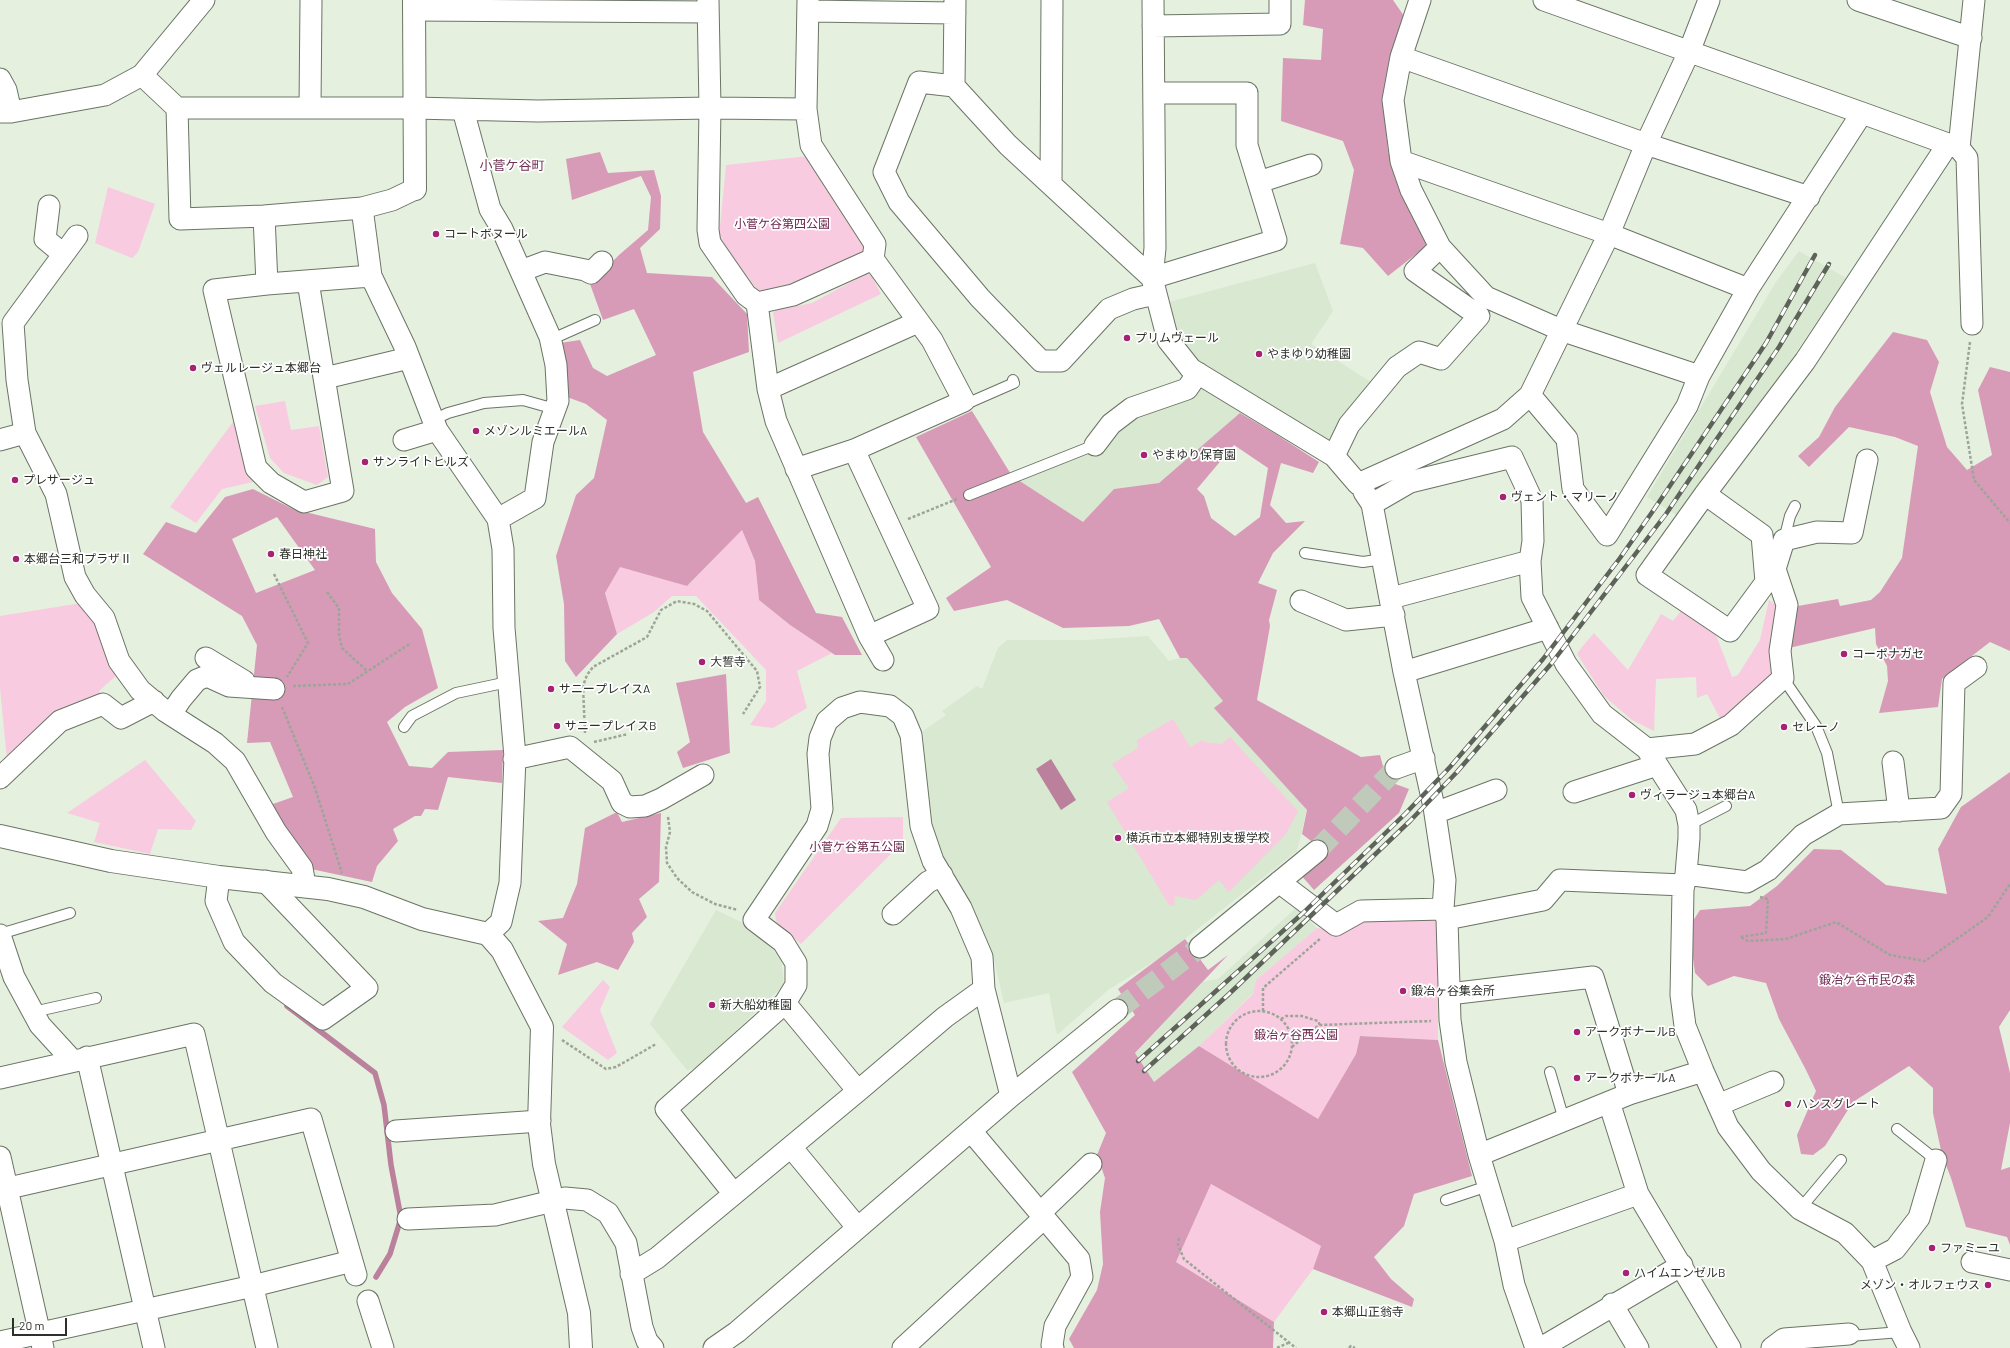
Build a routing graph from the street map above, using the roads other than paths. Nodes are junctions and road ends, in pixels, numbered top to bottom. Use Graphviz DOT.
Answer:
graph roads {
  1 [pos="204,0"];
  2 [pos="311,0"];
  3 [pos="1052,0"];
  4 [pos="1152,0"];
  5 [pos="1280,0"];
  6 [pos="1420,0"];
  7 [pos="1544,0"];
  8 [pos="1709,0"];
  9 [pos="1858,0"];
  10 [pos="1974,0"];
  11 [pos="414,5"];
  12 [pos="708,6"];
  13 [pos="808,6"];
  14 [pos="955,7"];
  15 [pos="1153,26"];
  16 [pos="1971,38"];
  17 [pos="1689,52"];
  18 [pos="1401,57"];
  19 [pos="142,75"];
  20 [pos="0,79"];
  21 [pos="954,86"];
  22 [pos="1154,93"];
  23 [pos="177,108"];
  24 [pos="310,108"];
  25 [pos="414,108"];
  26 [pos="710,108"];
  27 [pos="806,109"];
  28 [pos="463,110"];
  29 [pos="5,112"];
  30 [pos="1862,113"];
  31 [pos="1646,144"];
  32 [pos="1953,146"];
  33 [pos="1401,161"];
  34 [pos="1300,163"];
  35 [pos="1259,182"];
  36 [pos="1051,184"];
  37 [pos="415,189"];
  38 [pos="1809,197"];
  39 [pos="49,206"];
  40 [pos="362,208"];
  41 [pos="264,216"];
  42 [pos="1609,234"];
  43 [pos="77,236"];
  44 [pos="1440,247"];
  45 [pos="63,254"];
  46 [pos="873,259"];
  47 [pos="602,262"];
  48 [pos="521,271"];
  49 [pos="371,276"];
  50 [pos="308,282"];
  51 [pos="267,284"];
  52 [pos="1153,286"];
  53 [pos="1748,289"];
  54 [pos="757,303"];
  55 [pos="595,320"];
  56 [pos="6,321"];
  57 [pos="918,322"];
  58 [pos="1972,324"];
  59 [pos="1561,330"];
  60 [pos="550,340"];
  61 [pos="409,358"];
  62 [pos="1198,373"];
  63 [pos="1699,376"];
  64 [pos="325,378"];
  65 [pos="1013,380"];
  66 [pos="768,389"];
  67 [pos="1530,395"];
  68 [pos="964,401"];
  69 [pos="555,409"];
  70 [pos="435,425"];
  71 [pos="25,433"];
  72 [pos="0,440"];
  73 [pos="404,440"];
  74 [pos="1095,445"];
  75 [pos="854,450"];
  76 [pos="1334,456"];
  77 [pos="1867,460"];
  78 [pos="796,469"];
  79 [pos="1358,484"];
  80 [pos="1705,494"];
  81 [pos="969,495"];
  82 [pos="1372,504"];
  83 [pos="1795,506"];
  84 [pos="498,519"];
  85 [pos="1784,540"];
  86 [pos="1305,553"];
  87 [pos="1383,559"];
  88 [pos="1530,561"];
  89 [pos="1301,601"];
  90 [pos="1393,606"];
  91 [pos="1548,628"];
  92 [pos="869,636"];
  93 [pos="206,658"];
  94 [pos="883,660"];
  95 [pos="1976,667"];
  96 [pos="1404,672"];
  97 [pos="1783,678"];
  98 [pos="508,682"];
  99 [pos="278,686"];
  100 [pos="247,687"];
  101 [pos="154,701"];
  102 [pos="171,714"];
  103 [pos="404,726"];
  104 [pos="1652,757"];
  105 [pos="1424,758"];
  106 [pos="514,759"];
  107 [pos="1893,762"];
  108 [pos="1396,768"];
  109 [pos="703,775"];
  110 [pos="0,778"];
  111 [pos="1496,790"];
  112 [pos="1574,792"];
  113 [pos="1726,806"];
  114 [pos="1899,811"];
  115 [pos="1435,813"];
  116 [pos="1839,814"];
  117 [pos="1689,825"];
  118 [pos="0,836"];
  119 [pos="1317,851"];
  120 [pos="942,875"];
  121 [pos="219,877"];
  122 [pos="1685,879"];
  123 [pos="265,881"];
  124 [pos="1279,882"];
  125 [pos="305,885"];
  126 [pos="70,913"];
  127 [pos="893,914"];
  128 [pos="1445,914"];
  129 [pos="488,934"];
  130 [pos="0,935"];
  131 [pos="1200,947"];
  132 [pos="7,979"];
  133 [pos="984,989"];
  134 [pos="1449,994"];
  135 [pos="96,998"];
  136 [pos="785,1003"];
  137 [pos="1117,1010"];
  138 [pos="33,1012"];
  139 [pos="80,1059"];
  140 [pos="1703,1071"];
  141 [pos="1550,1072"];
  142 [pos="0,1078"];
  143 [pos="1774,1082"];
  144 [pos="858,1091"];
  145 [pos="1629,1094"];
  146 [pos="1011,1096"];
  147 [pos="1609,1102"];
  148 [pos="1718,1105"];
  149 [pos="1564,1120"];
  150 [pos="540,1121"];
  151 [pos="1897,1129"];
  152 [pos="396,1131"];
  153 [pos="971,1131"];
  154 [pos="218,1139"];
  155 [pos="791,1148"];
  156 [pos="1479,1155"];
  157 [pos="0,1156"];
  158 [pos="1841,1160"];
  159 [pos="1936,1160"];
  160 [pos="1091,1164"];
  161 [pos="112,1166"];
  162 [pos="1488,1186"];
  163 [pos="4,1190"];
  164 [pos="734,1194"];
  165 [pos="1638,1194"];
  166 [pos="552,1200"];
  167 [pos="1446,1200"];
  168 [pos="1800,1209"];
  169 [pos="1042,1216"];
  170 [pos="408,1219"];
  171 [pos="857,1227"];
  172 [pos="1505,1241"];
  173 [pos="1872,1261"];
  174 [pos="1972,1262"];
  175 [pos="1682,1265"];
  176 [pos="2010,1270"];
  177 [pos="631,1274"];
  178 [pos="253,1286"];
  179 [pos="368,1301"];
  180 [pos="1612,1304"];
  181 [pos="145,1309"];
  182 [pos="1849,1334"];
  183 [pos="41,1340"];
  184 [pos="1905,1340"];
  185 [pos="0,1342"];
  186 [pos="1052,1347"];
  187 [pos="154,1348"];
  188 [pos="267,1348"];
  189 [pos="383,1348"];
  190 [pos="581,1348"];
  191 [pos="653,1348"];
  192 [pos="714,1348"];
  193 [pos="903,1348"];
  194 [pos="1536,1348"];
  195 [pos="1540,1348"];
  196 [pos="1638,1348"];
  197 [pos="1730,1348"];
  198 [pos="1772,1348"];
  1 -- 19 [label="street"];
  2 -- 24 [label="street"];
  3 -- 36 [label="street"];
  4 -- 15 [label="street"];
  5 -- 15 [label="street"];
  6 -- 18 [label="street"];
  7 -- 17 [label="street"];
  8 -- 17 [label="street"];
  9 -- 16 [label="street"];
  10 -- 16 [label="street"];
  11 -- 12 [label="street"];
  11 -- 25 [label="street"];
  12 -- 26 [label="street"];
  13 -- 14 [label="street"];
  13 -- 27 [label="street"];
  14 -- 21 [label="street"];
  15 -- 22 [label="street"];
  16 -- 32 [label="street"];
  17 -- 30 [label="street"];
  17 -- 31 [label="street"];
  18 -- 31 [label="street"];
  18 -- 33 [label="street"];
  19 -- 23 [label="street"];
  19 -- 29 [label="street"];
  20 -- 29 [label="street"];
  21 -- 36 [label="street"];
  21 -- 52 [label="street"];
  22 -- 35 [label="street"];
  22 -- 52 [label="street"];
  23 -- 24 [label="street"];
  23 -- 41 [label="street"];
  24 -- 25 [label="street"];
  25 -- 28 [label="street"];
  25 -- 37 [label="street"];
  26 -- 27 [label="street"];
  26 -- 28 [label="street"];
  26 -- 54 [label="street"];
  27 -- 46 [label="street"];
  28 -- 48 [label="street"];
  30 -- 32 [label="street"];
  30 -- 38 [label="street"];
  31 -- 38 [label="street"];
  31 -- 42 [label="street"];
  32 -- 58 [label="street"];
  32 -- 80 [label="street"];
  33 -- 42 [label="street"];
  33 -- 44 [label="street"];
  34 -- 35 [label="street"];
  35 -- 52 [label="street"];
  36 -- 52 [label="street"];
  37 -- 40 [label="street"];
  38 -- 53 [label="street"];
  39 -- 45 [label="street"];
  40 -- 41 [label="street"];
  40 -- 49 [label="street"];
  41 -- 51 [label="street"];
  42 -- 53 [label="street"];
  42 -- 59 [label="street"];
  43 -- 45 [label="street"];
  44 -- 59 [label="street"];
  44 -- 76 [label="street"];
  45 -- 56 [label="street"];
  46 -- 54 [label="street"];
  46 -- 57 [label="street"];
  47 -- 48 [label="street"];
  48 -- 60 [label="street"];
  49 -- 50 [label="street"];
  49 -- 61 [label="street"];
  50 -- 51 [label="street"];
  50 -- 64 [label="street"];
  51 -- 64 [label="street"];
  52 -- 62 [label="street"];
  53 -- 63 [label="street"];
  54 -- 66 [label="street"];
  55 -- 60 [label="lane"];
  56 -- 71 [label="street"];
  57 -- 66 [label="street"];
  57 -- 68 [label="street"];
  59 -- 63 [label="street"];
  59 -- 67 [label="street"];
  60 -- 69 [label="street"];
  61 -- 64 [label="street"];
  61 -- 70 [label="street"];
  62 -- 74 [label="street"];
  62 -- 76 [label="street"];
  63 -- 67 [label="street"];
  65 -- 68 [label="lane"];
  66 -- 78 [label="street"];
  67 -- 79 [label="street"];
  68 -- 75 [label="street"];
  69 -- 70 [label="lane"];
  69 -- 84 [label="street"];
  70 -- 73 [label="street"];
  70 -- 84 [label="street"];
  71 -- 72 [label="street"];
  71 -- 101 [label="street"];
  74 -- 81 [label="lane"];
  75 -- 78 [label="street"];
  75 -- 92 [label="street"];
  76 -- 79 [label="street"];
  77 -- 85 [label="street"];
  78 -- 92 [label="street"];
  79 -- 82 [label="street"];
  80 -- 80 [label="street"];
  82 -- 87 [label="street"];
  82 -- 88 [label="street"];
  83 -- 85 [label="lane"];
  84 -- 98 [label="street"];
  85 -- 97 [label="street"];
  86 -- 87 [label="lane"];
  87 -- 90 [label="street"];
  88 -- 90 [label="street"];
  88 -- 91 [label="street"];
  89 -- 90 [label="street"];
  90 -- 96 [label="street"];
  91 -- 96 [label="street"];
  91 -- 104 [label="street"];
  92 -- 94 [label="street"];
  93 -- 100 [label="street"];
  95 -- 114 [label="street"];
  96 -- 105 [label="street"];
  97 -- 104 [label="street"];
  97 -- 116 [label="lane"];
  98 -- 103 [label="lane"];
  98 -- 106 [label="street"];
  99 -- 100 [label="street"];
  100 -- 102 [label="street"];
  101 -- 102 [label="street"];
  101 -- 110 [label="street"];
  102 -- 125 [label="street"];
  104 -- 112 [label="street"];
  104 -- 117 [label="street"];
  105 -- 108 [label="street"];
  105 -- 115 [label="street"];
  106 -- 109 [label="street"];
  106 -- 129 [label="street"];
  107 -- 114 [label="street"];
  111 -- 115 [label="street"];
  113 -- 117 [label="lane"];
  114 -- 116 [label="street"];
  115 -- 128 [label="street"];
  116 -- 122 [label="street"];
  117 -- 122 [label="street"];
  118 -- 121 [label="street"];
  119 -- 124 [label="street"];
  120 -- 127 [label="street"];
  120 -- 133 [label="street"];
  120 -- 136 [label="street"];
  121 -- 123 [label="street"];
  121 -- 123 [label="street"];
  122 -- 128 [label="street"];
  122 -- 140 [label="street"];
  123 -- 125 [label="street"];
  124 -- 128 [label="street"];
  124 -- 131 [label="street"];
  125 -- 129 [label="street"];
  126 -- 130 [label="lane"];
  128 -- 134 [label="street"];
  129 -- 150 [label="street"];
  130 -- 132 [label="street"];
  132 -- 138 [label="street"];
  133 -- 144 [label="street"];
  133 -- 146 [label="street"];
  134 -- 145 [label="street"];
  134 -- 156 [label="street"];
  135 -- 138 [label="lane"];
  136 -- 144 [label="street"];
  136 -- 164 [label="street"];
  137 -- 146 [label="street"];
  138 -- 139 [label="street"];
  139 -- 142 [label="street"];
  139 -- 154 [label="street"];
  139 -- 161 [label="street"];
  140 -- 145 [label="street"];
  140 -- 148 [label="street"];
  141 -- 149 [label="lane"];
  143 -- 148 [label="street"];
  144 -- 155 [label="street"];
  145 -- 147 [label="street"];
  146 -- 153 [label="street"];
  147 -- 149 [label="street"];
  147 -- 165 [label="street"];
  148 -- 168 [label="street"];
  149 -- 156 [label="street"];
  150 -- 152 [label="street"];
  150 -- 166 [label="street"];
  151 -- 159 [label="lane"];
  153 -- 169 [label="street"];
  153 -- 171 [label="street"];
  154 -- 161 [label="street"];
  154 -- 178 [label="street"];
  154 -- 178 [label="street"];
  155 -- 164 [label="street"];
  155 -- 171 [label="street"];
  156 -- 162 [label="street"];
  157 -- 163 [label="street"];
  158 -- 168 [label="lane"];
  159 -- 173 [label="street"];
  160 -- 169 [label="street"];
  161 -- 163 [label="street"];
  161 -- 181 [label="street"];
  162 -- 167 [label="lane"];
  162 -- 172 [label="street"];
  163 -- 183 [label="street"];
  164 -- 177 [label="street"];
  165 -- 172 [label="street"];
  165 -- 175 [label="street"];
  166 -- 170 [label="street"];
  166 -- 177 [label="street"];
  166 -- 190 [label="street"];
  168 -- 173 [label="street"];
  169 -- 186 [label="street"];
  169 -- 193 [label="street"];
  171 -- 192 [label="street"];
  172 -- 194 [label="street"];
  173 -- 184 [label="street"];
  174 -- 176 [label="street"];
  175 -- 180 [label="street"];
  175 -- 197 [label="street"];
  177 -- 191 [label="street"];
  178 -- 181 [label="street"];
  178 -- 188 [label="street"];
  179 -- 189 [label="street"];
  180 -- 195 [label="street"];
  180 -- 196 [label="street"];
  181 -- 183 [label="street"];
  181 -- 187 [label="street"];
  182 -- 184 [label="lane"];
  182 -- 198 [label="street"];
  183 -- 185 [label="street"];
}
